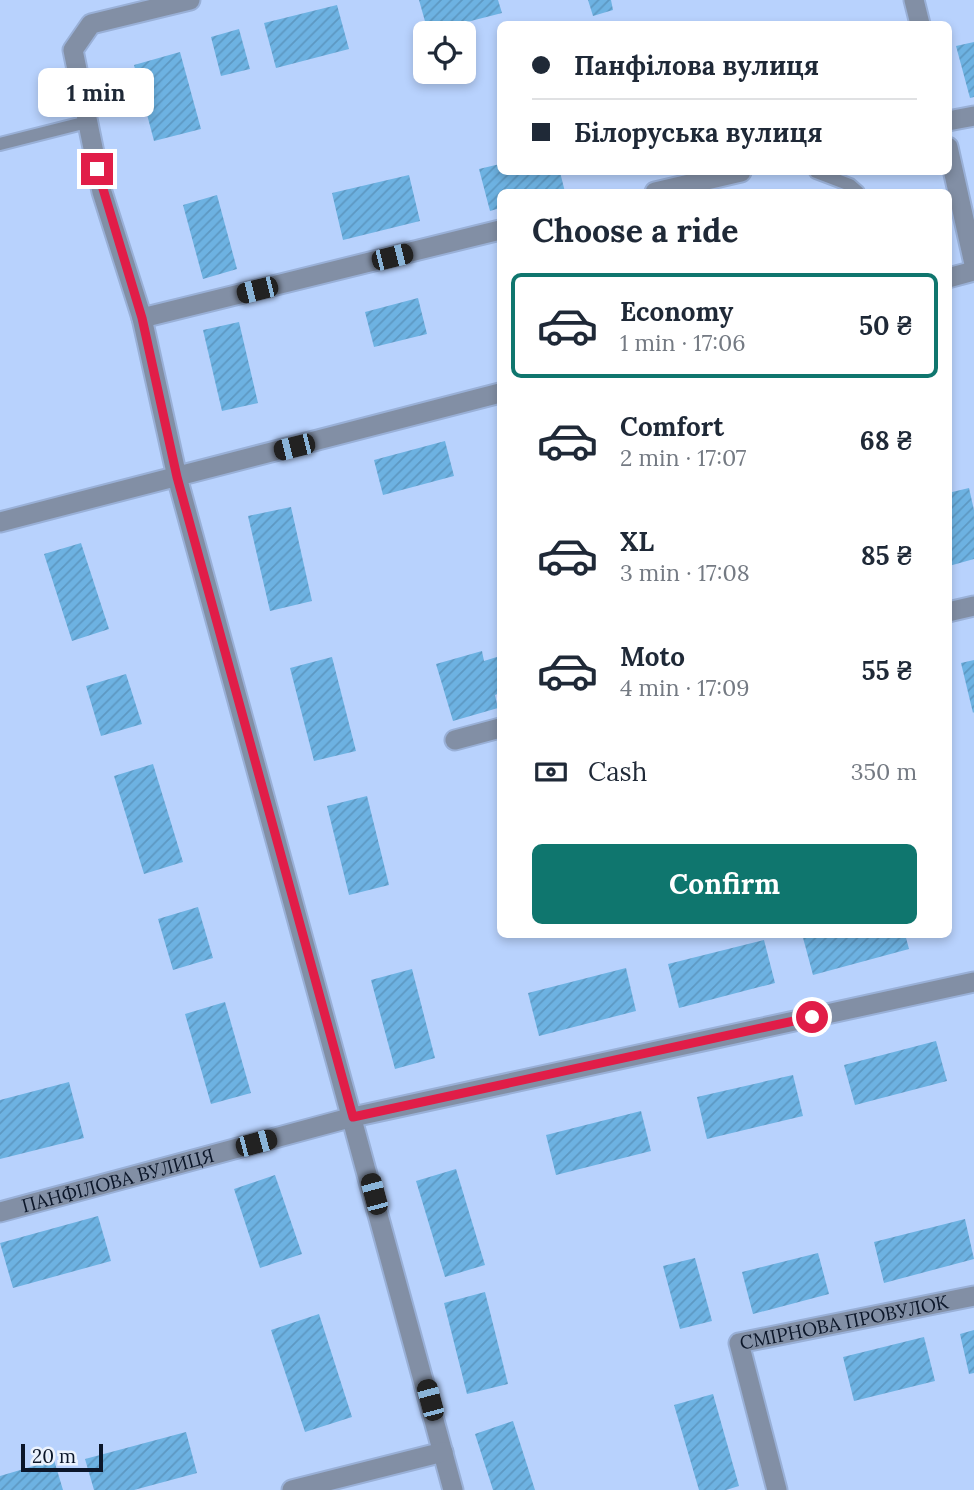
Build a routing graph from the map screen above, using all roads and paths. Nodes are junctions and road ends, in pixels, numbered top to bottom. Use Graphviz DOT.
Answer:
graph roads {
  1 [pos="190,0"];
  2 [pos="914,0"];
  3 [pos="919,21"];
  4 [pos="974,116"];
  5 [pos="952,120"];
  6 [pos="87,122"];
  7 [pos="0,144"];
  8 [pos="952,165"];
  9 [pos="728,175"];
  10 [pos="824,175"];
  11 [pos="668,189"];
  12 [pos="855,189"];
  13 [pos="497,231"];
  14 [pos="974,264"];
  15 [pos="974,271"];
  16 [pos="952,277"];
  17 [pos="142,318"];
  18 [pos="497,394"];
  19 [pos="177,477"];
  20 [pos="0,522"];
  21 [pos="974,606"];
  22 [pos="952,611"];
  23 [pos="497,729"];
  24 [pos="455,740"];
  25 [pos="974,982"];
  26 [pos="353,1117"];
  27 [pos="0,1212"];
  28 [pos="974,1296"];
  29 [pos="443,1451"];
  30 [pos="292,1490"];
  31 [pos="453,1490"];
  32 [pos="777,1490"];
  1 -- 6 [label="street"];
  2 -- 3 [label="street"];
  4 -- 5 [label="street"];
  6 -- 7 [label="lane"];
  6 -- 17 [label="street"];
  8 -- 14 [label="street"];
  9 -- 11 [label="street"];
  10 -- 12 [label="lane"];
  13 -- 17 [label="street"];
  15 -- 16 [label="street"];
  17 -- 19 [label="street"];
  18 -- 19 [label="street"];
  19 -- 20 [label="street"];
  19 -- 26 [label="street"];
  21 -- 22 [label="street"];
  23 -- 24 [label="street"];
  25 -- 26 [label="street, ПАНФІЛОВА ВУЛИЦЯ"];
  26 -- 27 [label="street, ПАНФІЛОВА ВУЛИЦЯ"];
  26 -- 29 [label="street"];
  28 -- 32 [label="street, СМІРНОВА ПРОВУЛОК"];
  29 -- 30 [label="street"];
  29 -- 31 [label="street"];
}
